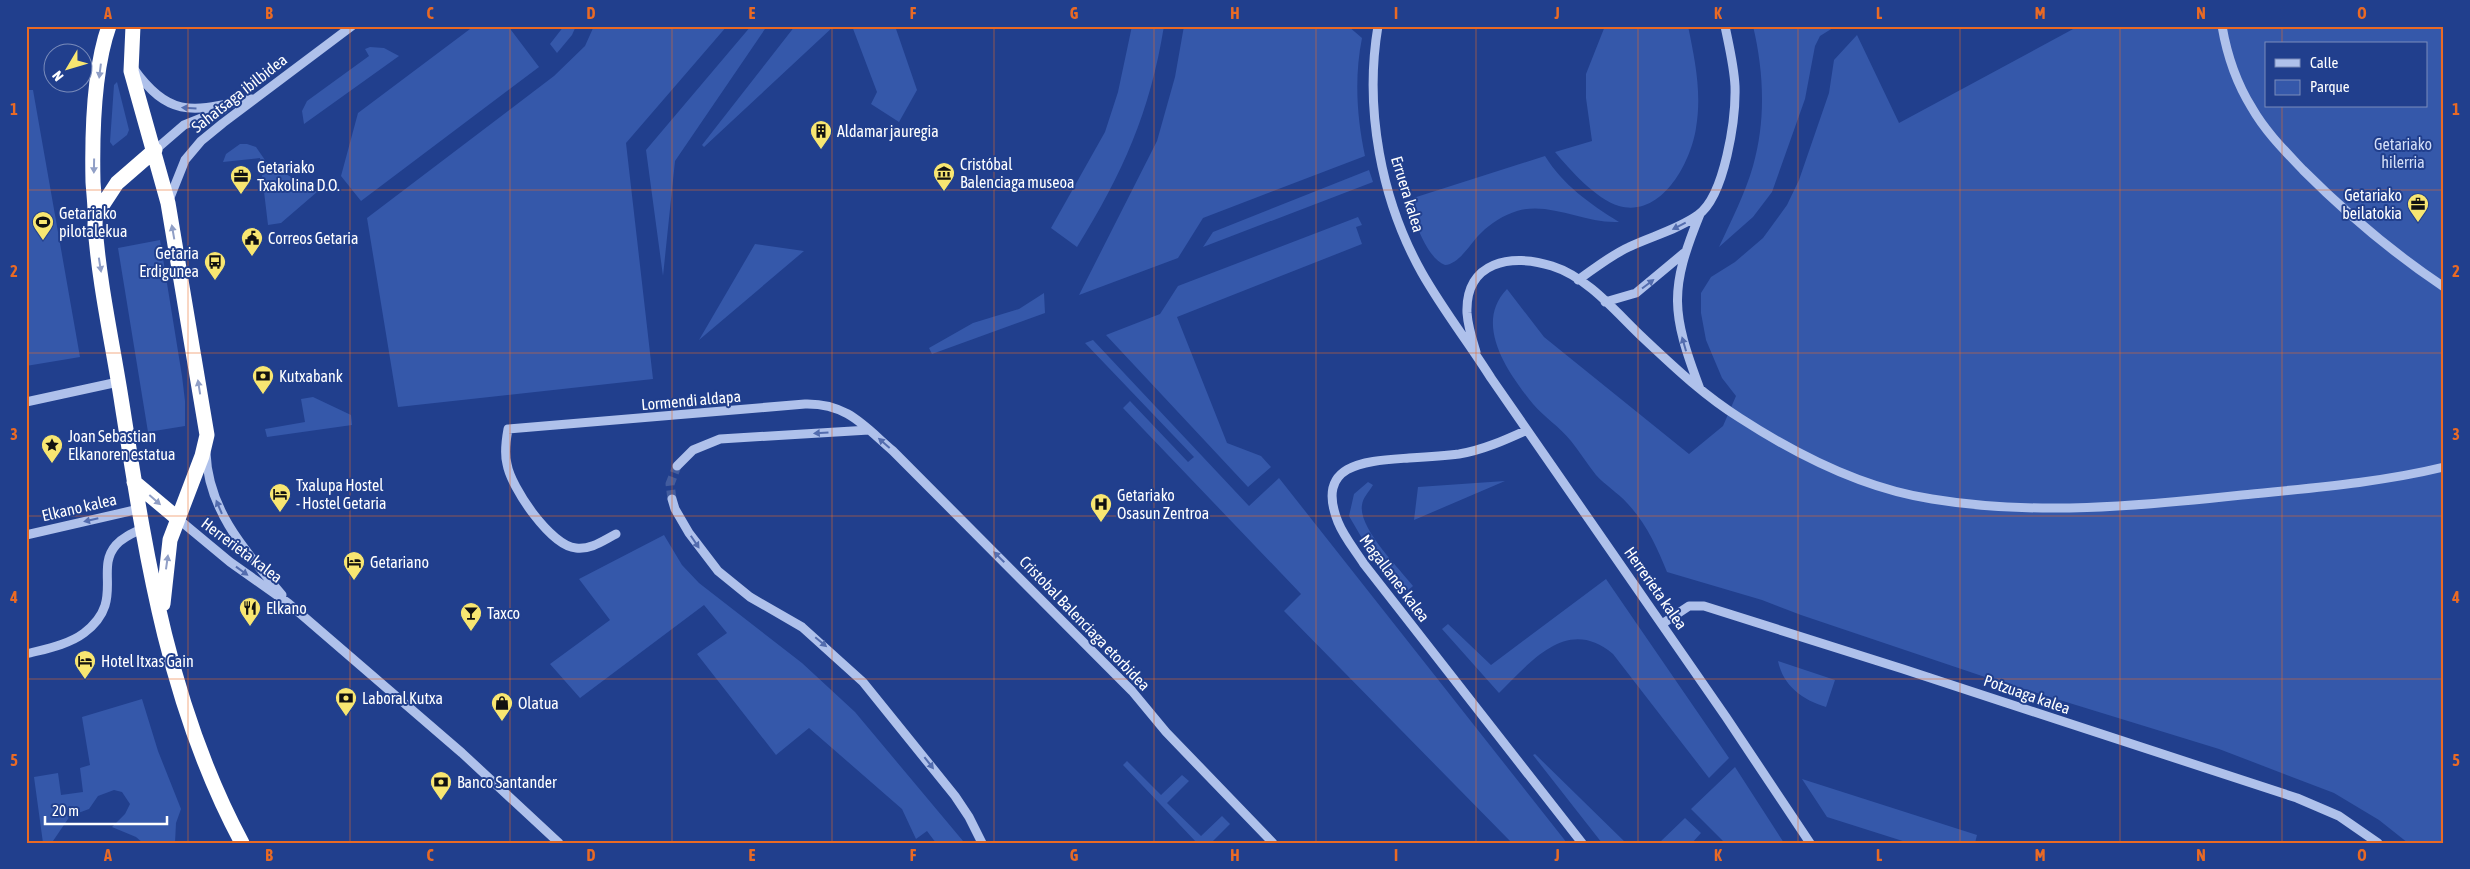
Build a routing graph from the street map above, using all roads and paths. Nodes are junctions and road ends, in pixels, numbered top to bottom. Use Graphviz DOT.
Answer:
graph roads {
  1 [pos="109,26"];
  2 [pos="133,26"];
  3 [pos="352,26"];
  4 [pos="1378,26"];
  5 [pos="1725,26"];
  6 [pos="2222,26"];
  7 [pos="130,64"];
  8 [pos="255,98"];
  9 [pos="155,150"];
  10 [pos="168,203"];
  11 [pos="1700,214"];
  12 [pos="96,216"];
  13 [pos="1684,252"];
  14 [pos="1578,280"];
  15 [pos="2444,287"];
  16 [pos="1605,302"];
  17 [pos="1476,352"];
  18 [pos="118,382"];
  19 [pos="1700,390"];
  20 [pos="26,402"];
  21 [pos="869,430"];
  22 [pos="1528,430"];
  23 [pos="207,435"];
  24 [pos="677,466"];
  25 [pos="2444,467"];
  26 [pos="134,482"];
  27 [pos="672,499"];
  28 [pos="138,508"];
  29 [pos="177,518"];
  30 [pos="142,529"];
  31 [pos="616,534"];
  32 [pos="26,535"];
  33 [pos="288,603"];
  34 [pos="1662,624"];
  35 [pos="162,628"];
  36 [pos="26,654"];
  37 [pos="242,843"];
  38 [pos="559,843"];
  39 [pos="982,843"];
  40 [pos="1273,843"];
  41 [pos="1582,843"];
  42 [pos="1810,843"];
  43 [pos="2378,843"];
  1 -- 12 [label="highway, one-way"];
  2 -- 7 [label="highway"];
  3 -- 8 [label="street, Sahatsaga ibilbidea"];
  4 -- 17 [label="street, Erruera kalea"];
  5 -- 11 [label="street"];
  6 -- 15 [label="street"];
  8 -- 7 [label="street, one-way"];
  7 -- 9 [label="highway"];
  8 -- 9 [label="street"];
  8 -- 10 [label="street, Sahatsaga ibilbidea"];
  9 -- 10 [label="highway"];
  9 -- 12 [label="highway"];
  23 -- 10 [label="highway, one-way"];
  11 -- 13 [label="street"];
  11 -- 14 [label="street, one-way"];
  12 -- 18 [label="highway, one-way"];
  16 -- 13 [label="street, one-way"];
  19 -- 13 [label="street, one-way"];
  14 -- 16 [label="street"];
  14 -- 17 [label="street"];
  16 -- 19 [label="street"];
  17 -- 22 [label="street, Herrerieta kalea"];
  18 -- 20 [label="street"];
  18 -- 26 [label="highway"];
  19 -- 25 [label="street"];
  21 -- 24 [label="street, one-way"];
  21 -- 31 [label="street, Lormendi aldapa"];
  40 -- 21 [label="street, Cristobal Balenciaga etorbidea, one-way"];
  22 -- 34 [label="street, Herrerieta kalea"];
  22 -- 41 [label="street, Magallanes kalea"];
  23 -- 29 [label="highway"];
  33 -- 23 [label="street, one-way"];
  26 -- 28 [label="highway"];
  26 -- 29 [label="highway, one-way"];
  27 -- 39 [label="street, one-way"];
  28 -- 30 [label="highway"];
  28 -- 32 [label="street, Elkano kalea, one-way"];
  29 -- 33 [label="street, Herrerieta kalea, one-way"];
  35 -- 29 [label="highway, one-way"];
  30 -- 35 [label="highway"];
  30 -- 36 [label="street"];
  33 -- 38 [label="street, Herrerieta kalea"];
  34 -- 42 [label="street, Herrerieta kalea"];
  34 -- 43 [label="street, Potzuaga kalea"];
  35 -- 37 [label="highway"];
}
